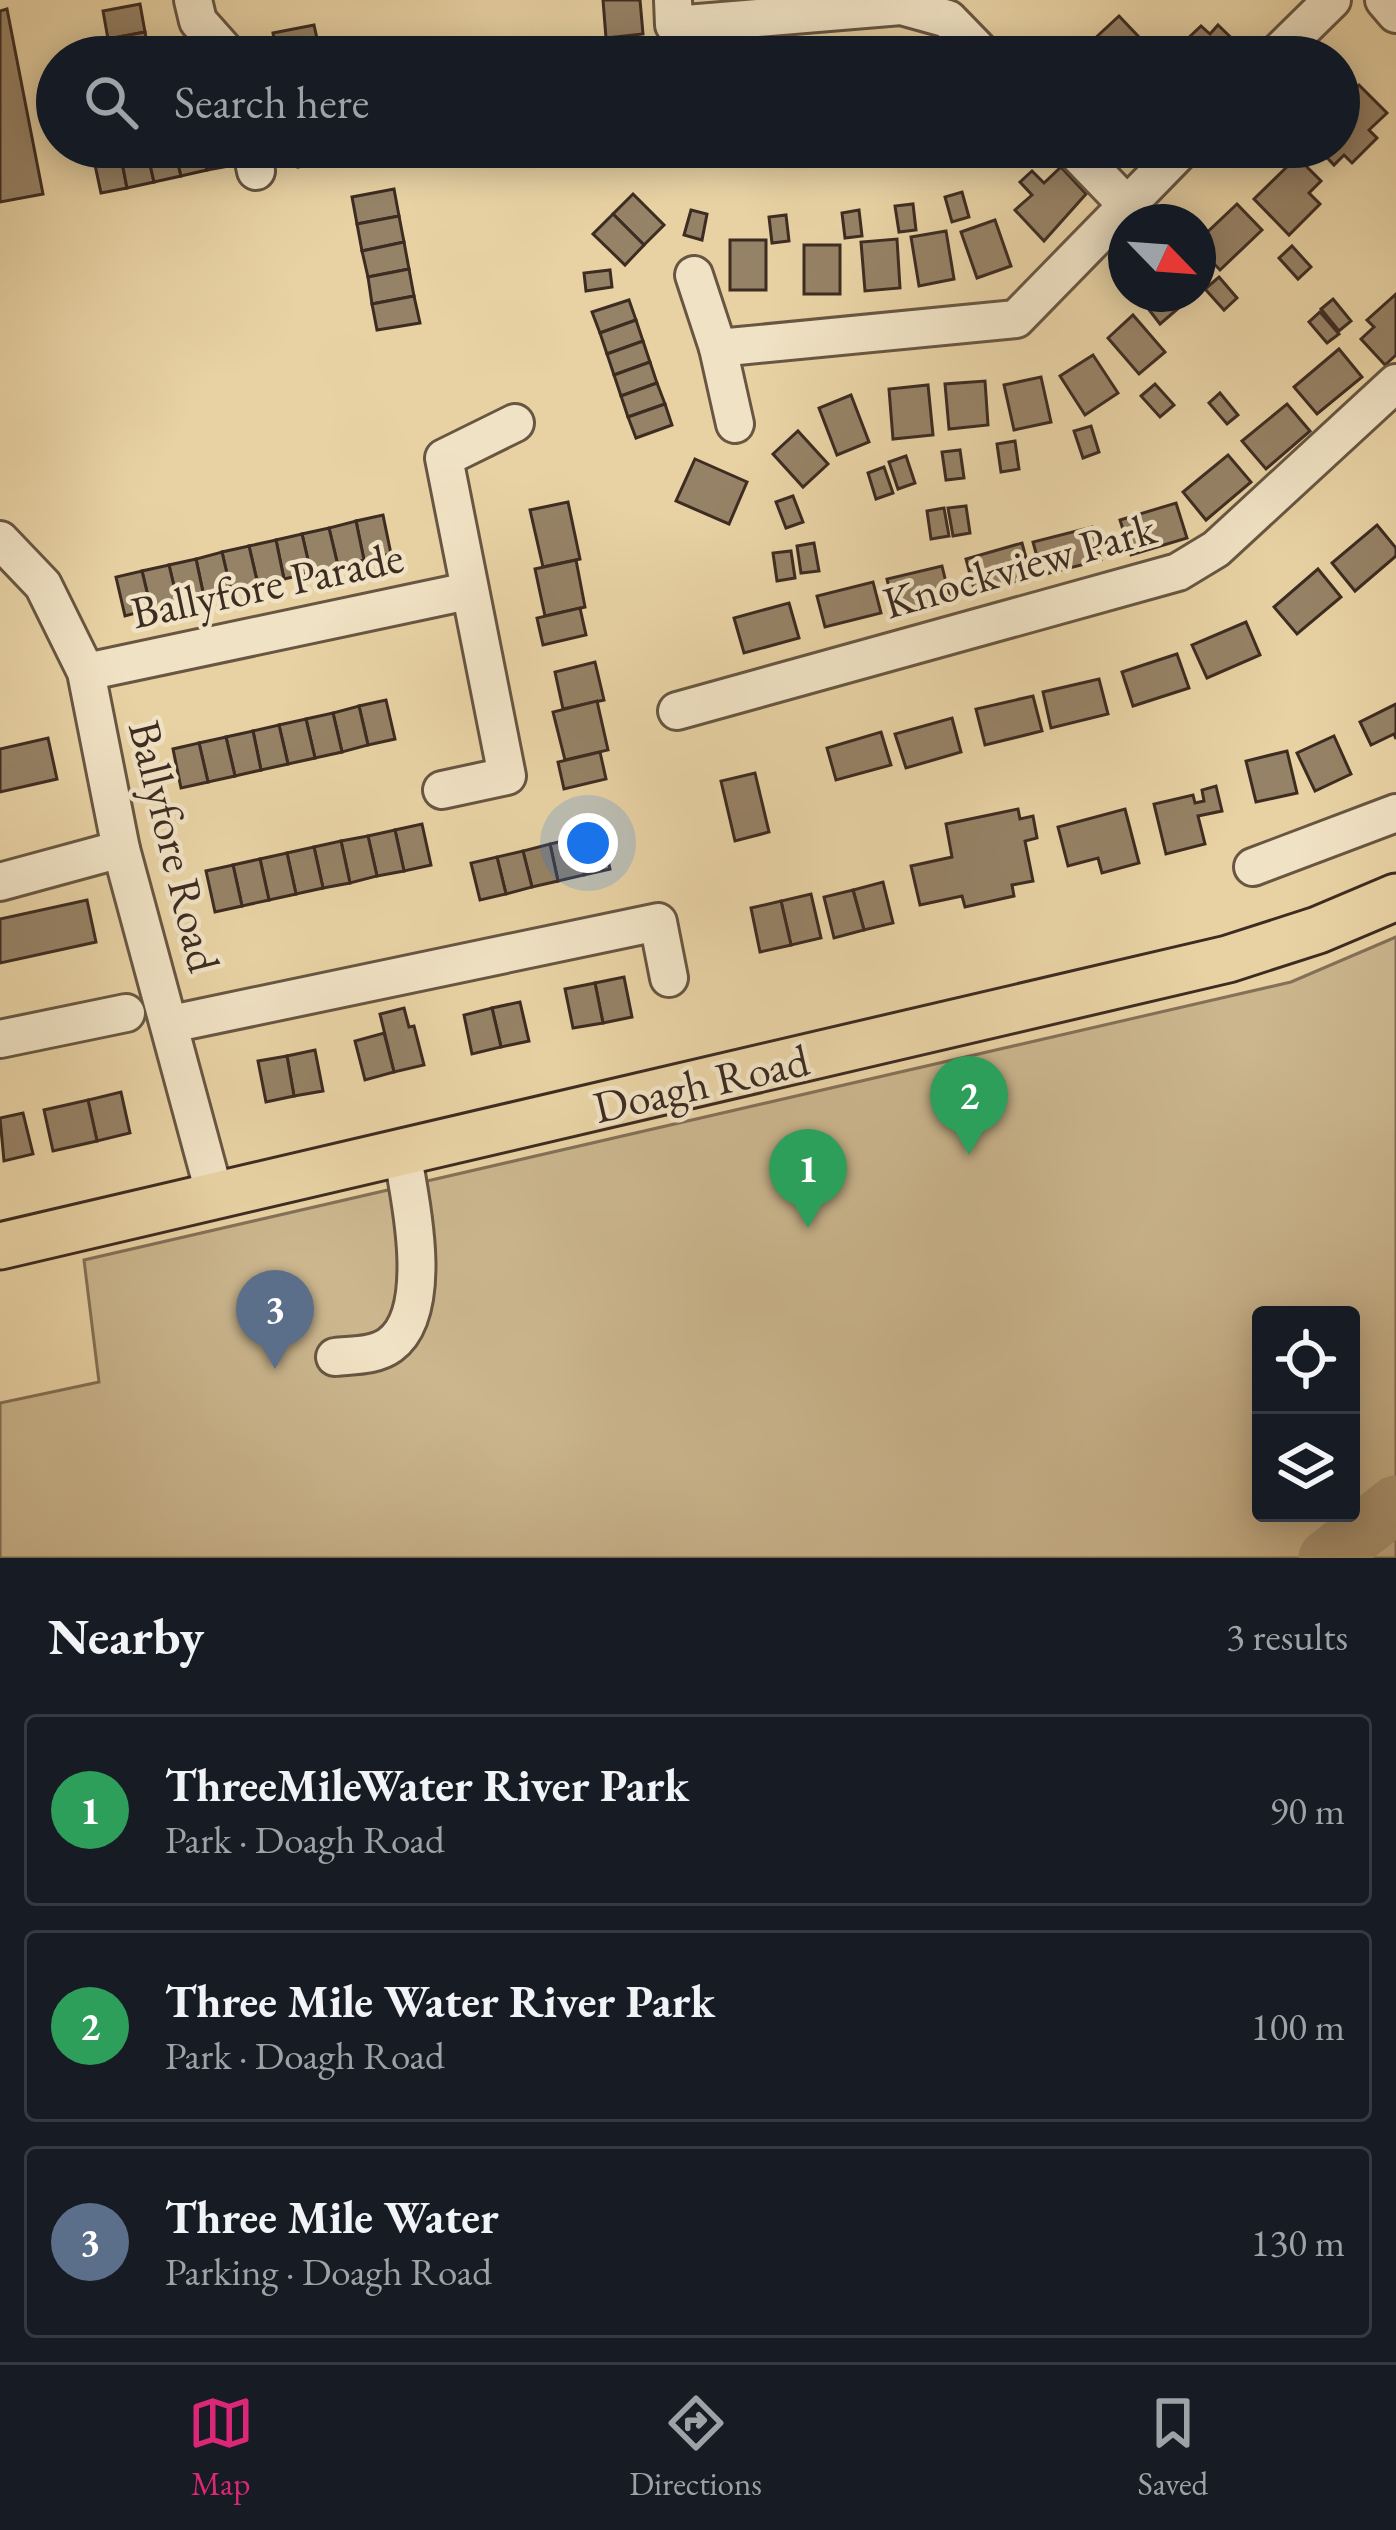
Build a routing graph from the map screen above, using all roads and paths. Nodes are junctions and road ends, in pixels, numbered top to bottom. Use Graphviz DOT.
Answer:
graph roads {
  1 [pos="193,0"];
  2 [pos="673,0"];
  3 [pos="1332,0"];
  4 [pos="1384,0"];
  5 [pos="1396,14"];
  6 [pos="211,36"];
  7 [pos="965,36"];
  8 [pos="1295,36"];
  9 [pos="1091,168"];
  10 [pos="1163,168"];
  11 [pos="1126,204"];
  12 [pos="1108,223"];
  13 [pos="694,275"];
  14 [pos="718,348"];
  15 [pos="1396,382"];
  16 [pos="515,422"];
  17 [pos="735,424"];
  18 [pos="0,540"];
  19 [pos="468,591"];
  20 [pos="86,672"];
  21 [pos="677,711"];
  22 [pos="442,790"];
  23 [pos="1396,813"];
  24 [pos="121,849"];
  25 [pos="1253,867"];
  26 [pos="0,881"];
  27 [pos="1396,897"];
  28 [pos="669,978"];
  29 [pos="126,1013"];
  30 [pos="171,1024"];
  31 [pos="0,1039"];
  32 [pos="402,1153"];
  33 [pos="214,1196"];
  34 [pos="0,1246"];
  35 [pos="335,1357"];
  1 -- 6 [label="street"];
  2 -- 7 [label="street"];
  3 -- 8 [label="street"];
  4 -- 5 [label="street"];
  9 -- 11 [label="street"];
  10 -- 11 [label="street"];
  12 -- 14 [label="street"];
  13 -- 14 [label="street"];
  14 -- 17 [label="street"];
  15 -- 21 [label="street, Knockview Park"];
  16 -- 19 [label="street"];
  18 -- 20 [label="street, Ballyfore Road"];
  19 -- 20 [label="street, Ballyfore Parade"];
  19 -- 22 [label="street"];
  20 -- 24 [label="street, Ballyfore Road"];
  23 -- 25 [label="street"];
  24 -- 26 [label="street"];
  24 -- 30 [label="street, Ballyfore Road"];
  27 -- 32 [label="main road, Doagh Road"];
  28 -- 30 [label="street"];
  29 -- 31 [label="street"];
  30 -- 33 [label="street, Ballyfore Road"];
  32 -- 33 [label="main road, Doagh Road"];
  32 -- 35 [label="street"];
  33 -- 34 [label="main road, Doagh Road"];
}
